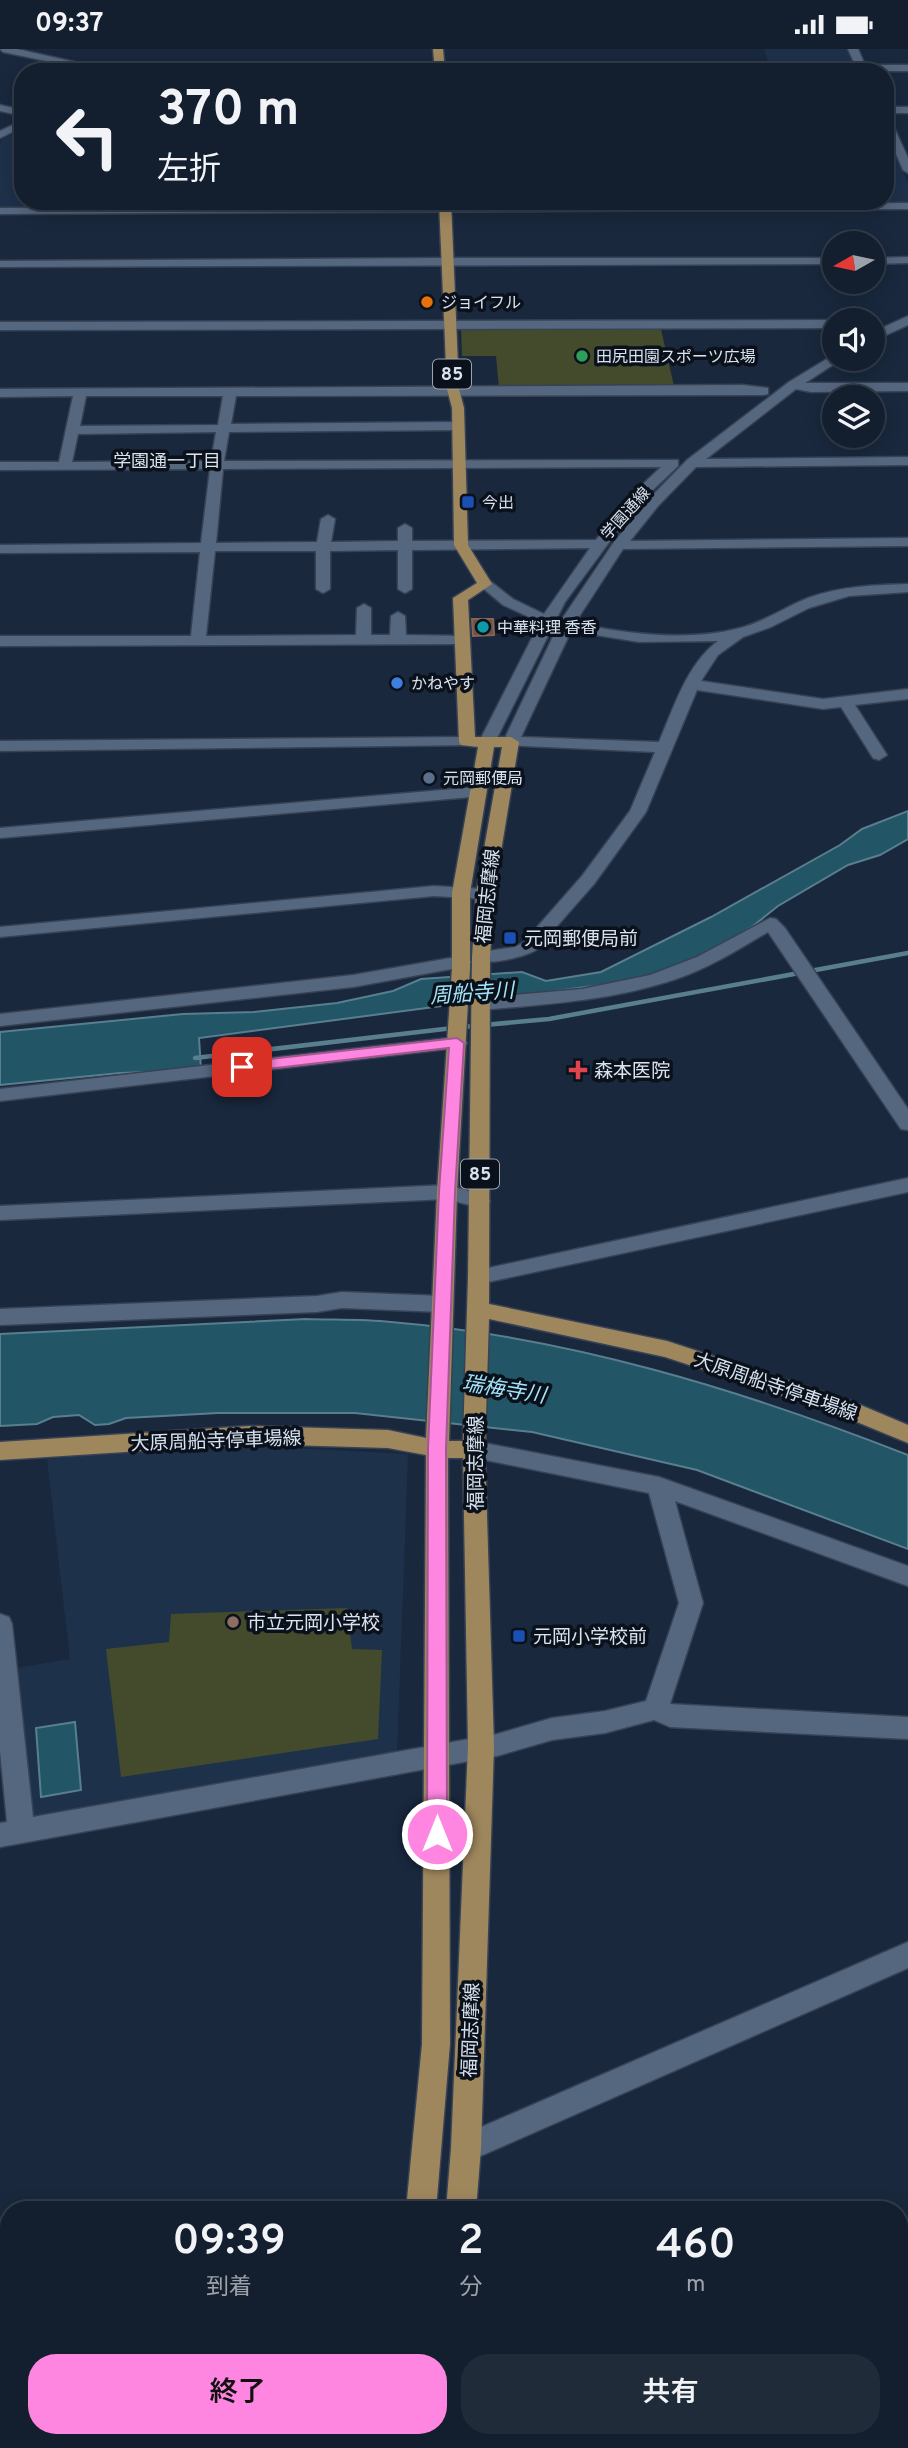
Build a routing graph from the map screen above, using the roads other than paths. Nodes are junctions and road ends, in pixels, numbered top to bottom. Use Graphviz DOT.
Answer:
graph roads {
  1 [pos="3,50"];
  2 [pos="69,63"];
  3 [pos="894,136"];
  4 [pos="905,156"];
  5 [pos="908,170"];
  6 [pos="57,210"];
  7 [pos="445,210"];
  8 [pos="0,211"];
  9 [pos="908,260"];
  10 [pos="822,261"];
  11 [pos="886,261"];
  12 [pos="447,262"];
  13 [pos="0,264"];
  14 [pos="908,308"];
  15 [pos="885,318"];
  16 [pos="908,320"];
  17 [pos="450,323"];
  18 [pos="822,324"];
  19 [pos="0,326"];
  20 [pos="885,331"];
  21 [pos="822,355"];
  22 [pos="822,367"];
  23 [pos="794,385"];
  24 [pos="908,387"];
  25 [pos="453,389"];
  26 [pos="230,391"];
  27 [pos="763,391"];
  28 [pos="80,392"];
  29 [pos="0,393"];
  30 [pos="457,425"];
  31 [pos="224,427"];
  32 [pos="74,430"];
  33 [pos="908,461"];
  34 [pos="457,463"];
  35 [pos="673,463"];
  36 [pos="692,463"];
  37 [pos="65,465"];
  38 [pos="218,465"];
  39 [pos="0,466"];
  40 [pos="328,519"];
  41 [pos="405,528"];
  42 [pos="908,542"];
  43 [pos="597,544"];
  44 [pos="460,545"];
  45 [pos="619,545"];
  46 [pos="406,547"];
  47 [pos="208,548"];
  48 [pos="323,548"];
  49 [pos="0,549"];
  50 [pos="485,583"];
  51 [pos="908,588"];
  52 [pos="323,589"];
  53 [pos="405,589"];
  54 [pos="364,608"];
  55 [pos="398,616"];
  56 [pos="548,620"];
  57 [pos="565,627"];
  58 [pos="737,634"];
  59 [pos="198,639"];
  60 [pos="363,639"];
  61 [pos="398,639"];
  62 [pos="462,639"];
  63 [pos="0,641"];
  64 [pos="691,684"];
  65 [pos="908,694"];
  66 [pos="845,701"];
  67 [pos="467,742"];
  68 [pos="487,742"];
  69 [pos="511,742"];
  70 [pos="0,746"];
  71 [pos="664,747"];
  72 [pos="879,755"];
  73 [pos="477,792"];
  74 [pos="0,833"];
  75 [pos="461,893"];
  76 [pos="485,894"];
  77 [pos="0,932"];
  78 [pos="481,957"];
  79 [pos="461,965"];
  80 [pos="480,1004"];
  81 [pos="0,1020"];
  82 [pos="457,1043"];
  83 [pos="0,1094"];
  84 [pos="908,1124"];
  85 [pos="908,1185"];
  86 [pos="447,1192"];
  87 [pos="480,1201"];
  88 [pos="0,1213"];
  89 [pos="479,1277"];
  90 [pos="442,1304"];
  91 [pos="477,1309"];
  92 [pos="0,1317"];
  93 [pos="908,1434"];
  94 [pos="437,1449"];
  95 [pos="474,1450"];
  96 [pos="0,1451"];
  97 [pos="659,1486"];
  98 [pos="908,1576"];
  99 [pos="0,1624"];
  100 [pos="656,1709"];
  101 [pos="908,1728"];
  102 [pos="481,1747"];
  103 [pos="437,1755"];
  104 [pos="11,1833"];
  105 [pos="908,1955"];
  106 [pos="466,2148"];
  107 [pos="422,2201"];
  108 [pos="462,2201"];
  1 -- 2 [label="street"];
  3 -- 4 [label="street"];
  4 -- 5 [label="street"];
  6 -- 8 [label="street"];
  7 -- 12 [label="main road, 85"];
  9 -- 11 [label="street"];
  10 -- 12 [label="street"];
  12 -- 13 [label="street"];
  12 -- 17 [label="main road, 85"];
  14 -- 15 [label="street"];
  16 -- 20 [label="street"];
  17 -- 18 [label="street"];
  17 -- 19 [label="street"];
  17 -- 25 [label="main road, 85"];
  21 -- 27 [label="street, 学園通線"];
  22 -- 23 [label="street, 学園通線"];
  23 -- 24 [label="street"];
  23 -- 36 [label="street, 学園通線"];
  25 -- 26 [label="street"];
  25 -- 27 [label="street"];
  25 -- 30 [label="main road, 85"];
  26 -- 28 [label="street"];
  26 -- 31 [label="street"];
  27 -- 35 [label="street, 学園通線"];
  28 -- 29 [label="street"];
  28 -- 32 [label="street"];
  30 -- 31 [label="street"];
  30 -- 34 [label="main road, 85"];
  31 -- 32 [label="street"];
  31 -- 38 [label="street"];
  32 -- 37 [label="street"];
  33 -- 36 [label="street"];
  34 -- 35 [label="street"];
  34 -- 38 [label="street"];
  34 -- 44 [label="main road, 85"];
  35 -- 43 [label="street, 学園通線"];
  36 -- 45 [label="street, 学園通線"];
  37 -- 38 [label="street"];
  37 -- 39 [label="street"];
  38 -- 47 [label="street"];
  40 -- 48 [label="street"];
  41 -- 46 [label="street"];
  42 -- 45 [label="street"];
  43 -- 44 [label="street"];
  43 -- 56 [label="street, 学園通線"];
  44 -- 46 [label="street"];
  44 -- 50 [label="main road"];
  45 -- 57 [label="street, 学園通線"];
  46 -- 48 [label="street"];
  46 -- 53 [label="street"];
  47 -- 48 [label="street"];
  47 -- 49 [label="street"];
  47 -- 59 [label="street"];
  48 -- 52 [label="street"];
  50 -- 56 [label="street"];
  50 -- 62 [label="main road"];
  51 -- 58 [label="street"];
  54 -- 60 [label="street"];
  55 -- 61 [label="street"];
  56 -- 57 [label="street"];
  56 -- 68 [label="street, 学園通線"];
  57 -- 58 [label="street"];
  57 -- 69 [label="street, 学園通線"];
  58 -- 64 [label="street"];
  59 -- 60 [label="street"];
  59 -- 63 [label="street"];
  60 -- 61 [label="street"];
  61 -- 62 [label="street"];
  62 -- 67 [label="main road"];
  64 -- 66 [label="street"];
  64 -- 71 [label="street"];
  65 -- 66 [label="street"];
  66 -- 72 [label="street"];
  67 -- 68 [label="main road"];
  67 -- 70 [label="street"];
  68 -- 69 [label="main road"];
  68 -- 73 [label="main road, 福岡志摩線 / 85"];
  69 -- 71 [label="street"];
  69 -- 76 [label="main road, 福岡志摩線 / 85"];
  71 -- 78 [label="street"];
  73 -- 74 [label="street"];
  73 -- 75 [label="main road, 福岡志摩線 / 85"];
  75 -- 76 [label="street"];
  75 -- 77 [label="street"];
  75 -- 79 [label="main road, 福岡志摩線 / 85"];
  76 -- 78 [label="main road, 福岡志摩線 / 85"];
  78 -- 80 [label="main road, 福岡志摩線 / 85"];
  79 -- 81 [label="street"];
  79 -- 82 [label="main road, 85"];
  80 -- 84 [label="street"];
  80 -- 87 [label="main road, 福岡志摩線 / 85"];
  82 -- 83 [label="street"];
  82 -- 86 [label="main road, 福岡志摩線 / 85"];
  85 -- 89 [label="street"];
  86 -- 87 [label="street"];
  86 -- 88 [label="street"];
  86 -- 90 [label="main road, 福岡志摩線 / 85"];
  87 -- 89 [label="main road, 福岡志摩線 / 85"];
  89 -- 91 [label="main road, 福岡志摩線 / 85"];
  90 -- 92 [label="street"];
  90 -- 94 [label="main road, 福岡志摩線 / 85"];
  91 -- 93 [label="main road, 大原周船寺停車場線"];
  91 -- 95 [label="main road, 福岡志摩線 / 85"];
  94 -- 95 [label="main road, 大原周船寺停車場線"];
  94 -- 96 [label="main road, 大原周船寺停車場線"];
  94 -- 103 [label="main road, 福岡志摩線 / 85"];
  95 -- 97 [label="street"];
  95 -- 102 [label="main road, 福岡志摩線 / 85"];
  97 -- 98 [label="street"];
  97 -- 100 [label="street"];
  99 -- 104 [label="street"];
  100 -- 101 [label="street"];
  100 -- 102 [label="street"];
  102 -- 103 [label="street"];
  102 -- 106 [label="main road, 福岡志摩線 / 85"];
  103 -- 104 [label="street"];
  103 -- 107 [label="main road, 福岡志摩線 / 85"];
  105 -- 106 [label="street"];
  106 -- 108 [label="main road, 福岡志摩線 / 85"];
}
